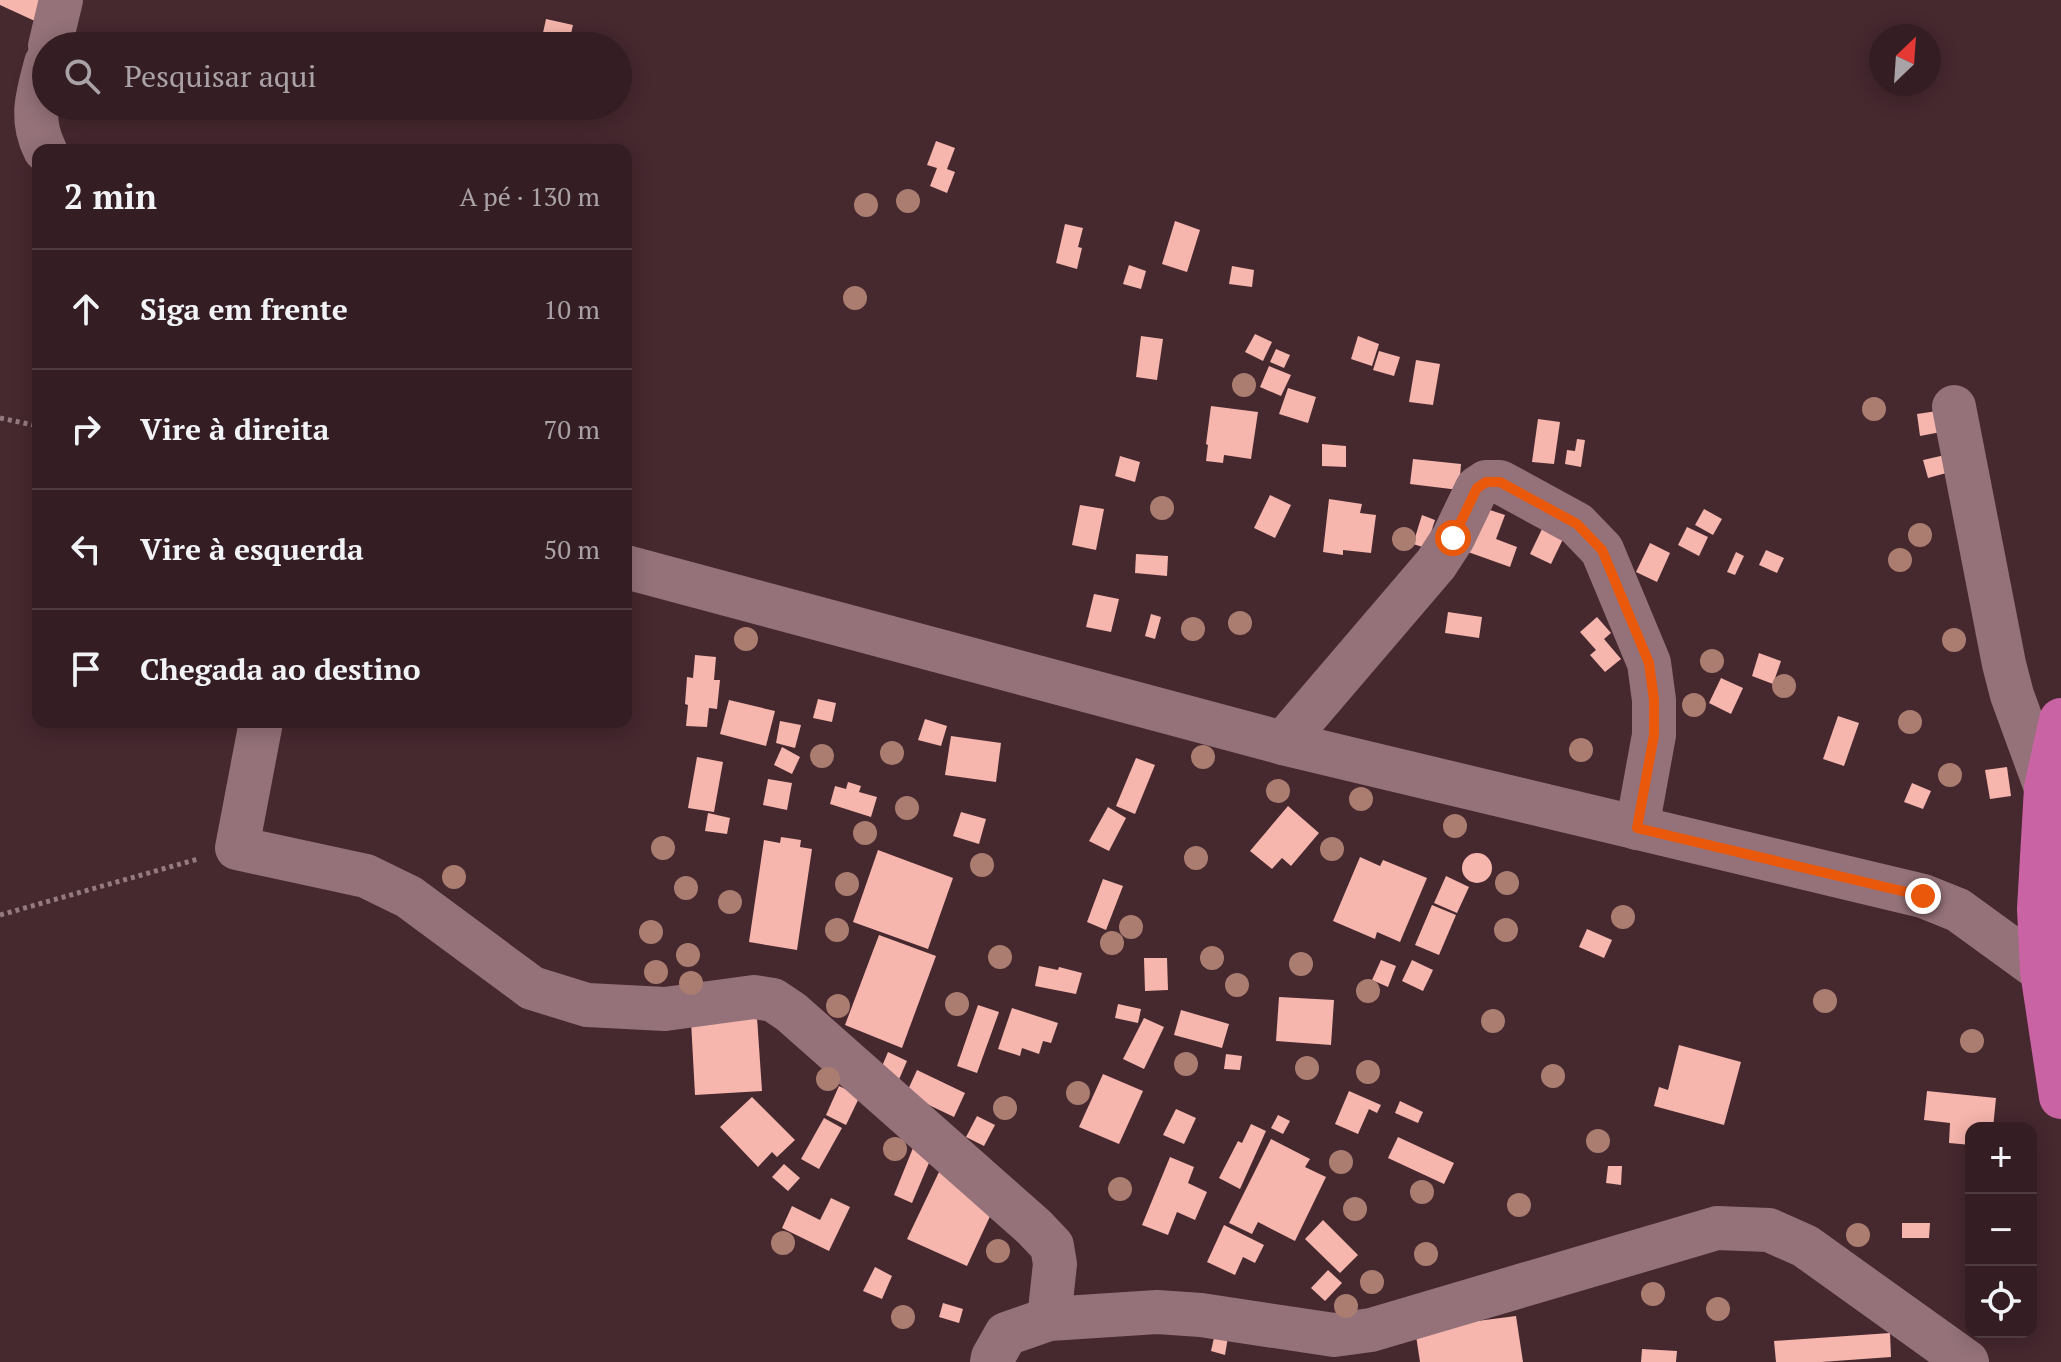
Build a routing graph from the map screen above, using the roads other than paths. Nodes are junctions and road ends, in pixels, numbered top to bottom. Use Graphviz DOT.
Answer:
graph roads {
  1 [pos="61,0"];
  2 [pos="53,32"];
  3 [pos="36,120"];
  4 [pos="42,144"];
  5 [pos="1954,407"];
  6 [pos="632,569"];
  7 [pos="2061,720"];
  8 [pos="260,728"];
  9 [pos="1283,743"];
  10 [pos="2054,792"];
  11 [pos="1637,828"];
  12 [pos="2042,971"];
  13 [pos="2061,1097"];
  14 [pos="1049,1319"];
  15 [pos="1372,1346"];
  16 [pos="992,1362"];
  17 [pos="1967,1362"];
  1 -- 2 [label="street"];
  3 -- 4 [label="street"];
  5 -- 10 [label="street"];
  6 -- 9 [label="street"];
  7 -- 10 [label="highway"];
  8 -- 14 [label="street"];
  9 -- 11 [label="street"];
  9 -- 11 [label="street"];
  10 -- 12 [label="highway"];
  11 -- 12 [label="street"];
  12 -- 13 [label="highway"];
  14 -- 15 [label="street"];
  14 -- 16 [label="street"];
  15 -- 17 [label="street"];
}
